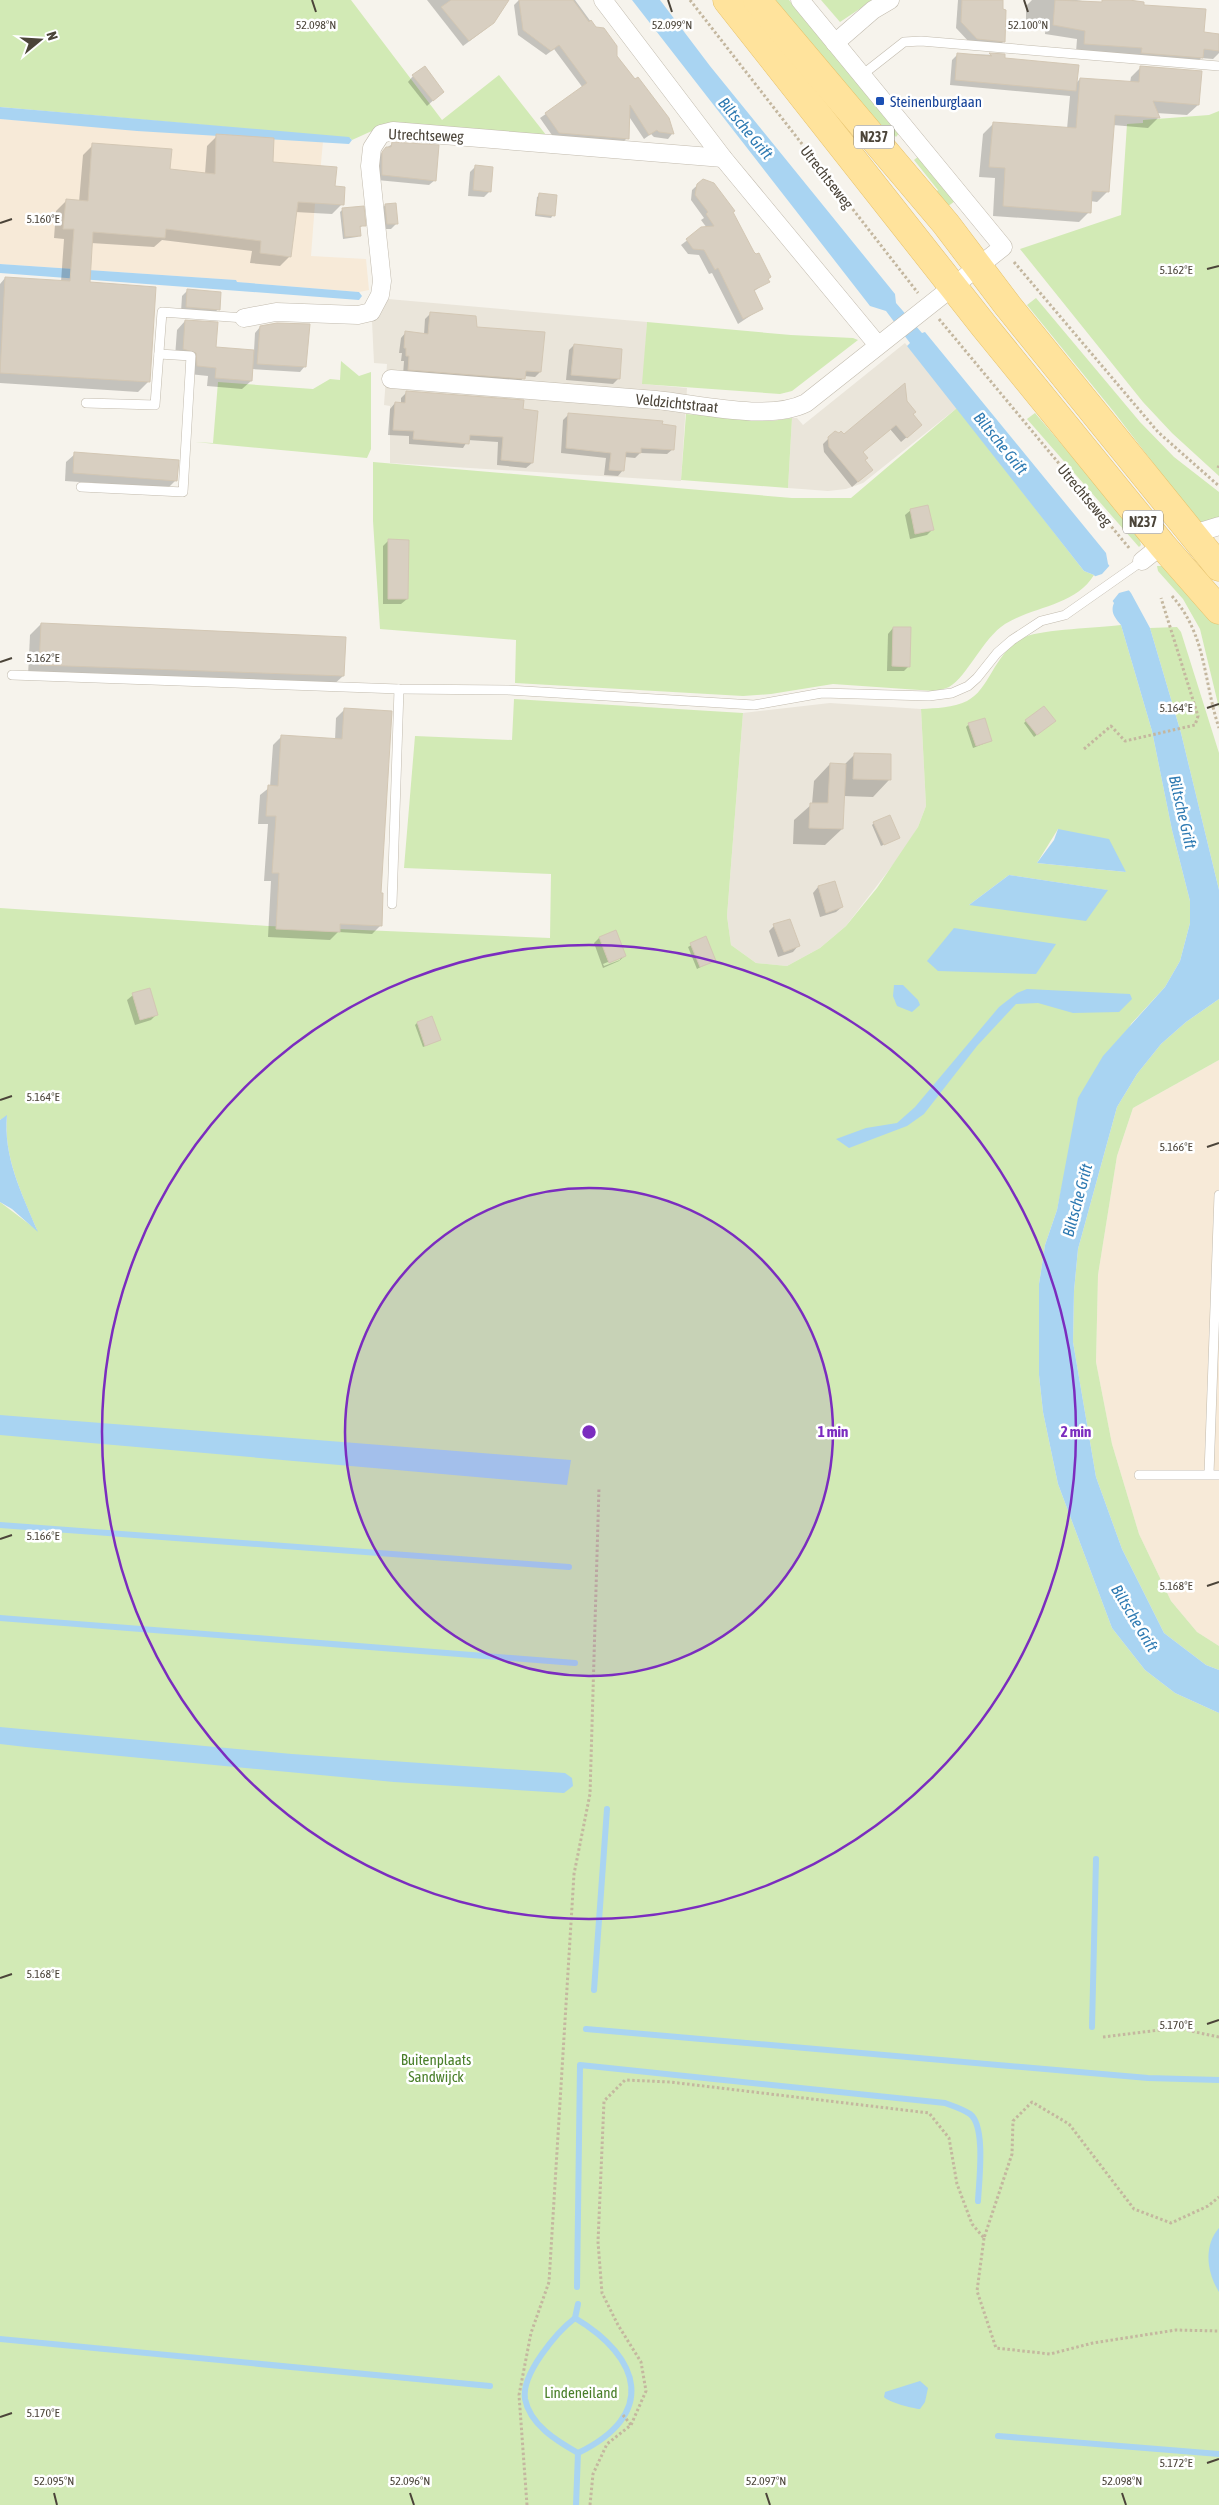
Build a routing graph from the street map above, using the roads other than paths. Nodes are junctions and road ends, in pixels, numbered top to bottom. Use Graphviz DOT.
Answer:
graph roads {
  1 [pos="603,0"];
  2 [pos="727,0"];
  3 [pos="758,0"];
  4 [pos="800,0"];
  5 [pos="890,0"];
  6 [pos="836,43"];
  7 [pos="1219,66"];
  8 [pos="862,75"];
  9 [pos="723,158"];
  10 [pos="978,267"];
  11 [pos="953,286"];
  12 [pos="244,318"];
  13 [pos="877,344"];
  14 [pos="159,354"];
  15 [pos="391,379"];
  16 [pos="86,403"];
  17 [pos="81,487"];
  18 [pos="1219,526"];
  19 [pos="1193,534"];
  20 [pos="1152,553"];
  21 [pos="1219,567"];
  22 [pos="1219,610"];
  23 [pos="12,675"];
  24 [pos="399,689"];
  25 [pos="392,904"];
  26 [pos="1219,1195"];
  27 [pos="1209,1474"];
  28 [pos="1139,1475"];
  29 [pos="1219,1475"];
  1 -- 9 [label="street"];
  2 -- 11 [label="main road, Utrechtseweg / N237"];
  3 -- 10 [label="main road, N237"];
  4 -- 6 [label="street"];
  5 -- 6 [label="street"];
  6 -- 8 [label="street"];
  7 -- 8 [label="lane"];
  8 -- 10 [label="street"];
  9 -- 12 [label="street, Utrechtseweg"];
  9 -- 13 [label="street"];
  10 -- 11 [label="street"];
  10 -- 19 [label="main road, N237"];
  11 -- 13 [label="street, Veldzichtstraat"];
  11 -- 20 [label="main road, Utrechtseweg / N237"];
  12 -- 14 [label="lane"];
  13 -- 15 [label="street, Veldzichtstraat"];
  14 -- 16 [label="lane"];
  14 -- 17 [label="lane"];
  18 -- 19 [label="street"];
  19 -- 21 [label="main road, N237"];
  20 -- 22 [label="main road, Utrechtseweg / N237"];
  20 -- 24 [label="lane"];
  23 -- 24 [label="lane"];
  24 -- 25 [label="lane"];
  26 -- 27 [label="lane"];
  27 -- 28 [label="lane"];
  27 -- 29 [label="lane"];
}
